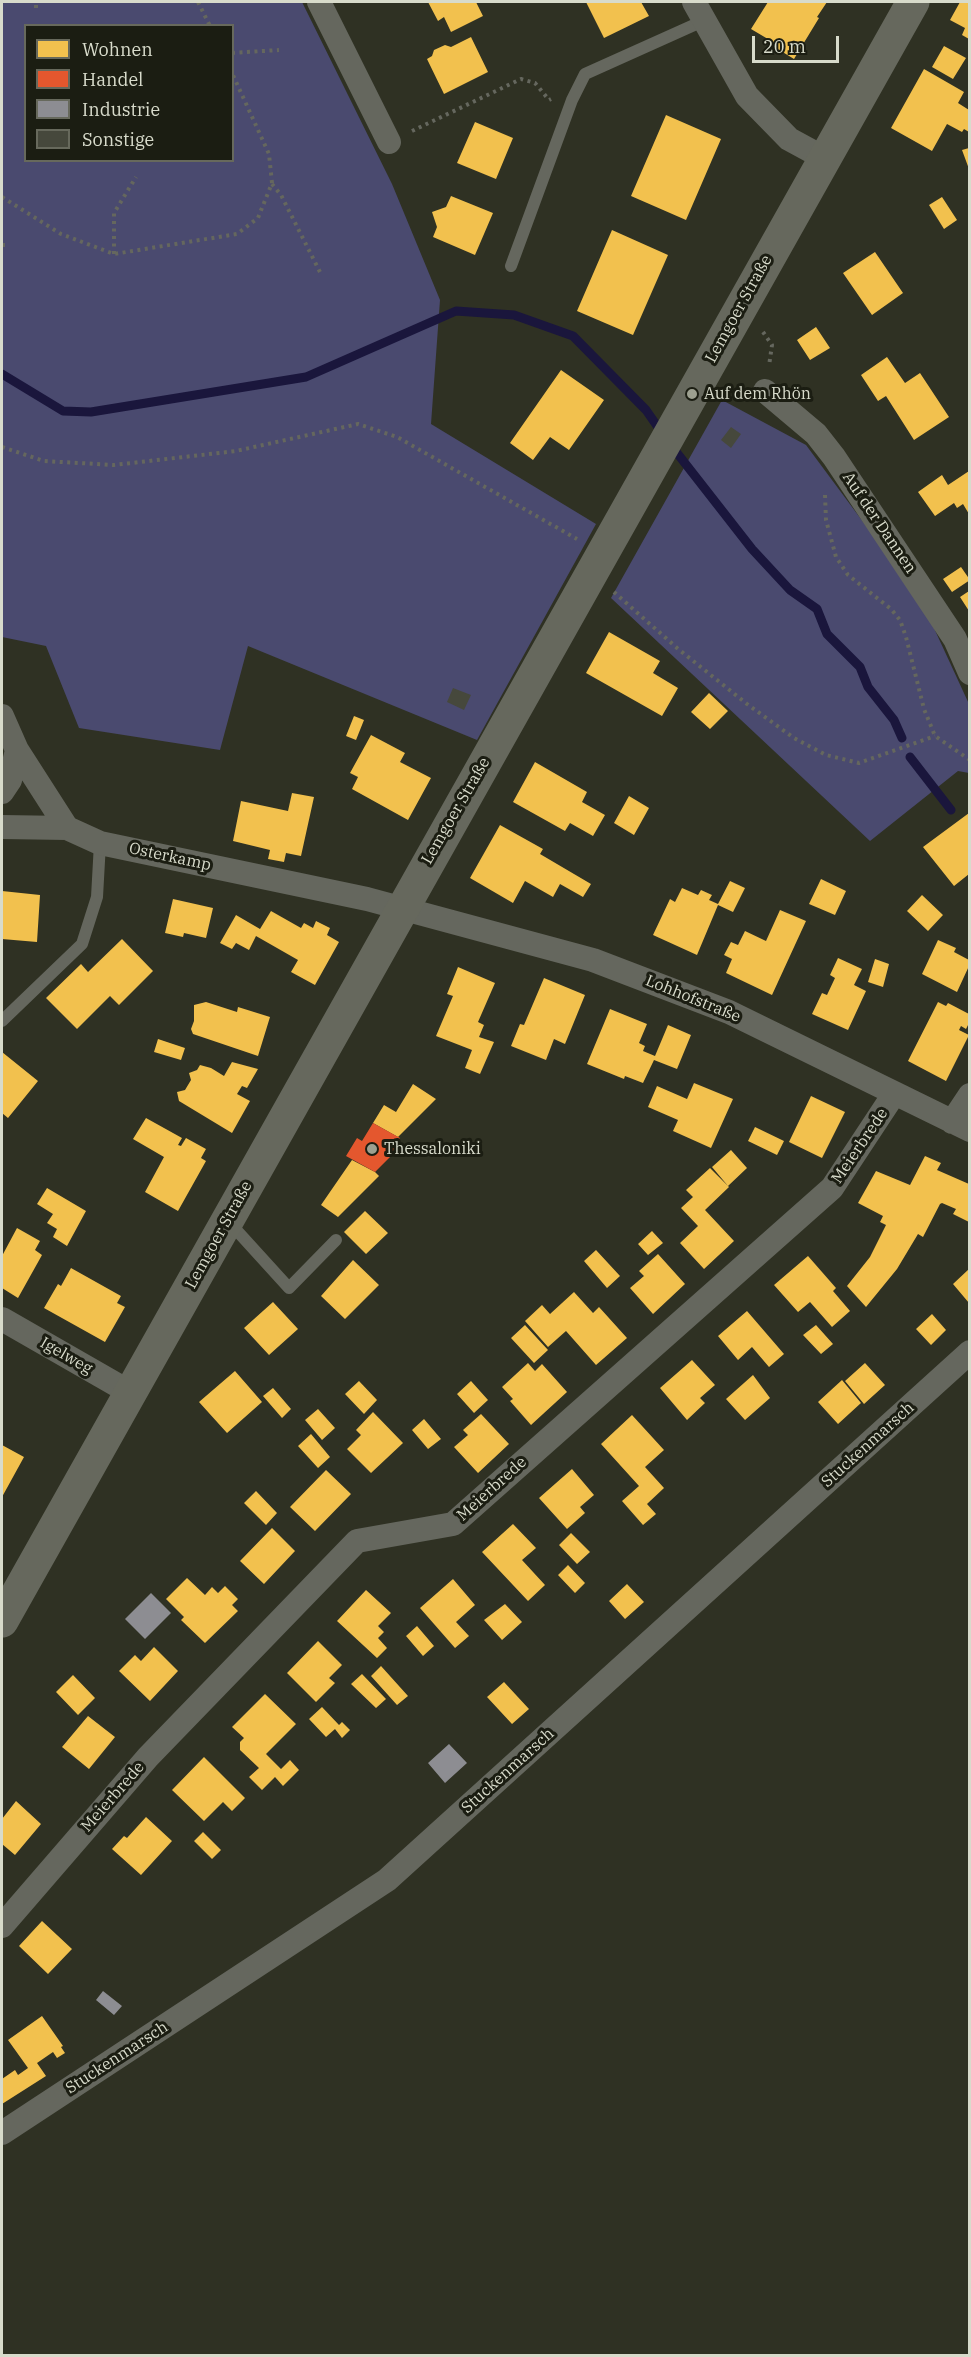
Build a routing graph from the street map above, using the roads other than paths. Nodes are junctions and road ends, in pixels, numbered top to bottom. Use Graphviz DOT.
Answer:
graph roads {
  1 [pos="319,2"];
  2 [pos="913,2"];
  3 [pos="699,11"];
  4 [pos="388,142"];
  5 [pos="824,158"];
  6 [pos="511,266"];
  7 [pos="765,391"];
  8 [pos="969,673"];
  9 [pos="2,716"];
  10 [pos="17,750"];
  11 [pos="2,792"];
  12 [pos="2,827"];
  13 [pos="67,828"];
  14 [pos="100,843"];
  15 [pos="401,909"];
  16 [pos="2,1021"];
  17 [pos="894,1094"];
  18 [pos="969,1095"];
  19 [pos="961,1126"];
  20 [pos="228,1221"];
  21 [pos="336,1240"];
  22 [pos="2,1319"];
  23 [pos="969,1352"];
  24 [pos="131,1393"];
  25 [pos="2,1621"];
  26 [pos="2,1926"];
  27 [pos="2,2133"];
  1 -- 4 [label="street"];
  2 -- 5 [label="main road, Lemgoer Straße"];
  3 -- 5 [label="street"];
  3 -- 6 [label="lane"];
  5 -- 15 [label="main road, Lemgoer Straße"];
  7 -- 8 [label="street, Auf der Dannen"];
  9 -- 10 [label="street"];
  10 -- 11 [label="street"];
  10 -- 13 [label="street"];
  12 -- 13 [label="street"];
  13 -- 14 [label="street, Osterkamp"];
  14 -- 15 [label="street, Osterkamp"];
  14 -- 16 [label="lane"];
  15 -- 17 [label="street, Lohhofstraße"];
  15 -- 20 [label="main road, Lemgoer Straße"];
  17 -- 19 [label="street, Lohhofstraße"];
  17 -- 26 [label="street, Meierbrede"];
  18 -- 19 [label="street"];
  20 -- 21 [label="lane"];
  20 -- 24 [label="main road, Lemgoer Straße"];
  22 -- 24 [label="street, Igelweg"];
  23 -- 27 [label="street, Stuckenmarsch"];
  24 -- 25 [label="main road, Lemgoer Straße"];
}
